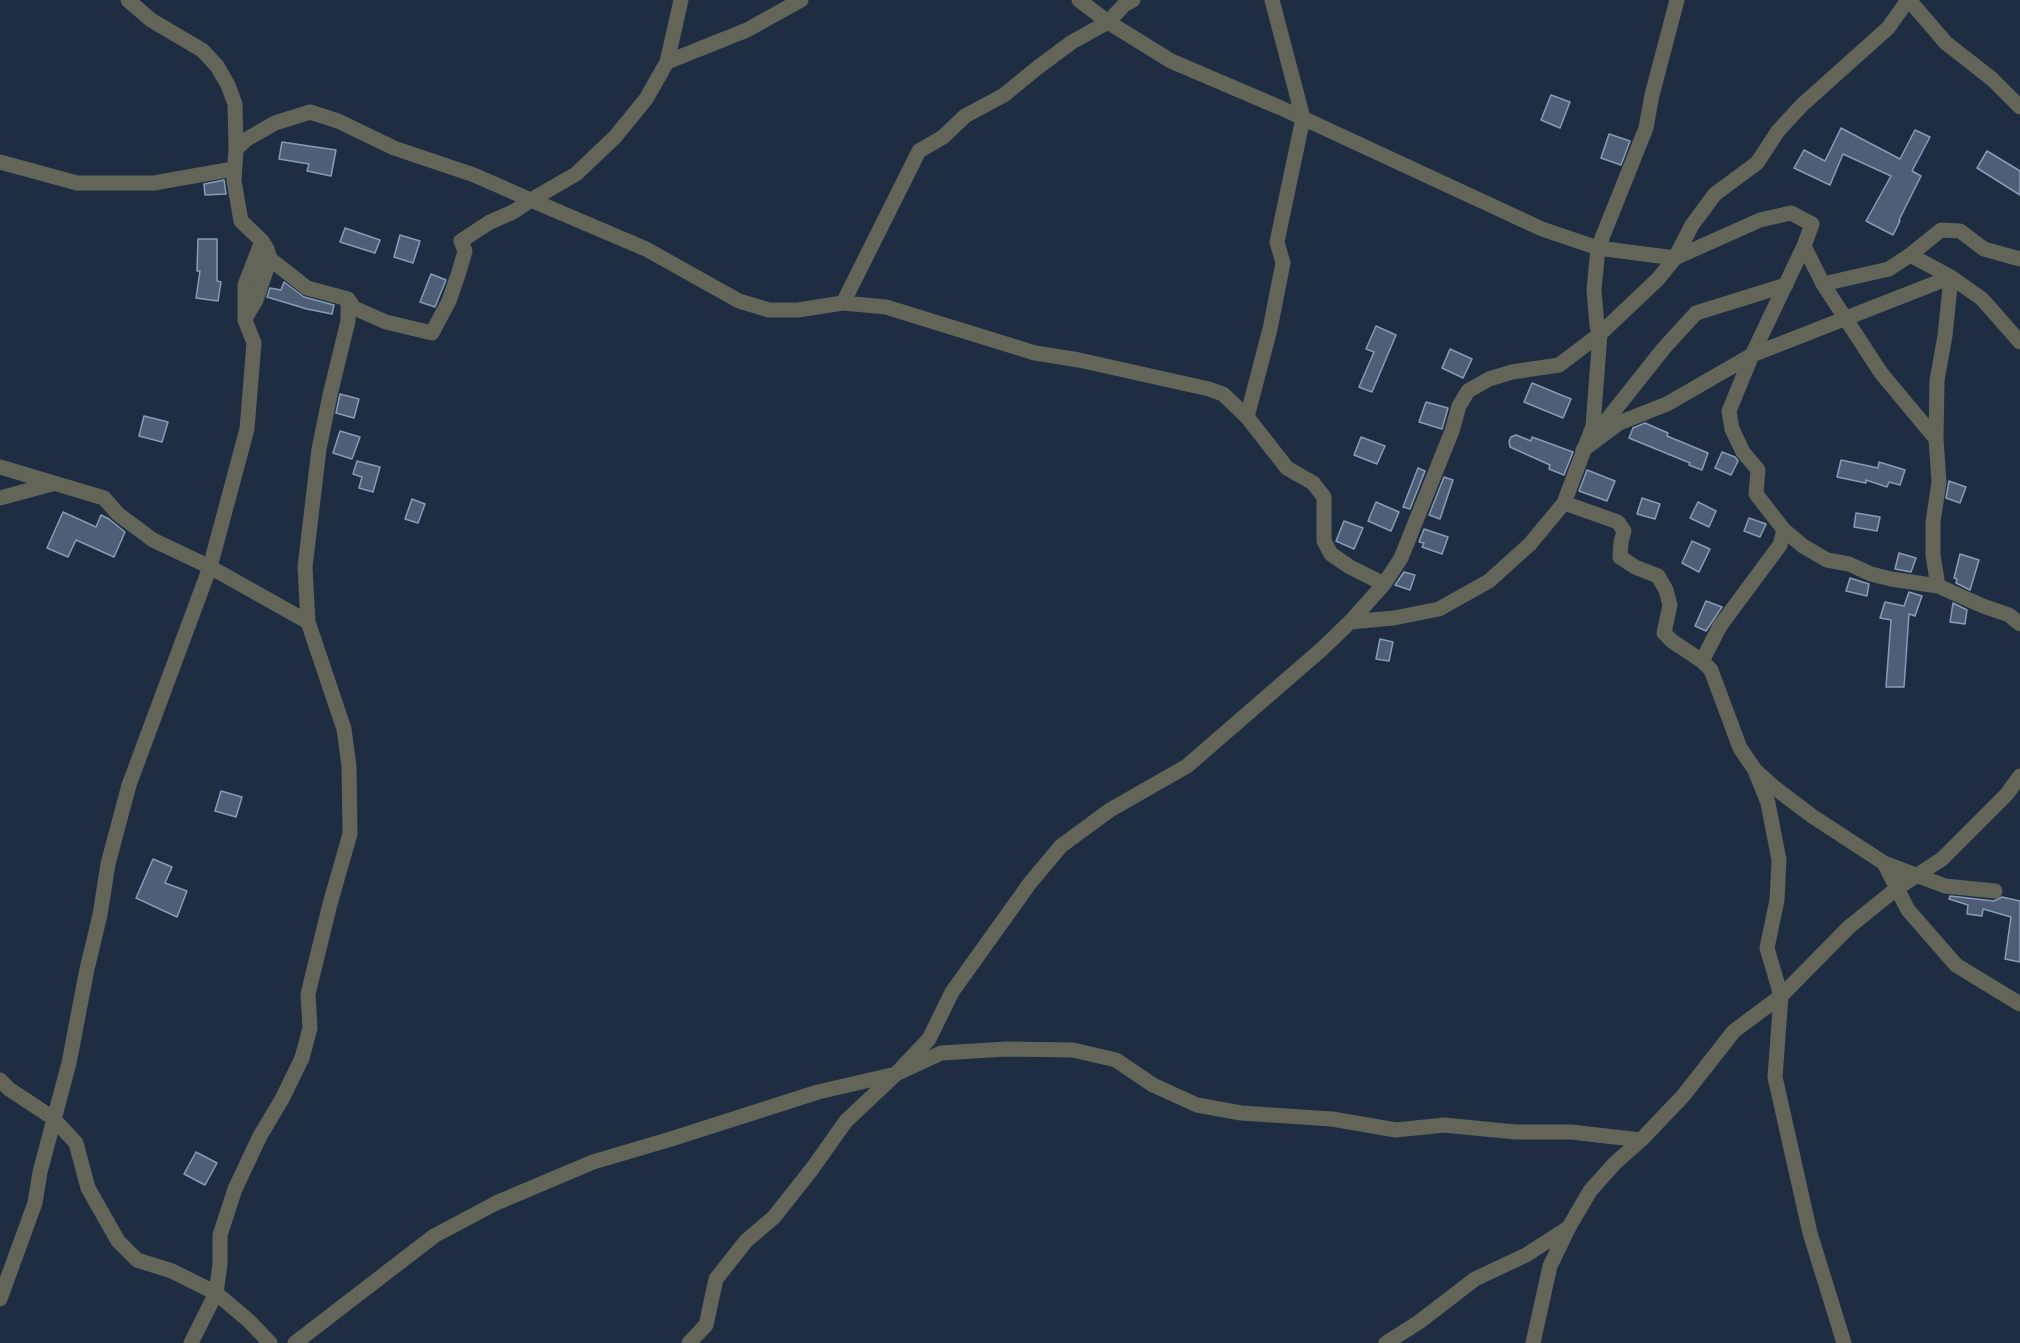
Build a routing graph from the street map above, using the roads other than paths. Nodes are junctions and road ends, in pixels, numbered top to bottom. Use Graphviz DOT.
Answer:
graph roads {
  1 [pos="128,0"];
  2 [pos="681,0"];
  3 [pos="801,0"];
  4 [pos="1079,0"];
  5 [pos="1133,0"];
  6 [pos="1272,0"];
  7 [pos="1677,0"];
  8 [pos="1909,0"];
  9 [pos="1108,22"];
  10 [pos="667,62"];
  11 [pos="2020,107"];
  12 [pos="1303,118"];
  13 [pos="236,149"];
  14 [pos="0,162"];
  15 [pos="233,169"];
  16 [pos="531,200"];
  17 [pos="262,241"];
  18 [pos="1804,246"];
  19 [pos="1598,248"];
  20 [pos="1910,255"];
  21 [pos="1675,258"];
  22 [pos="270,259"];
  23 [pos="2020,260"];
  24 [pos="1951,277"];
  25 [pos="1823,284"];
  26 [pos="1786,285"];
  27 [pos="348,299"];
  28 [pos="843,303"];
  29 [pos="1846,319"];
  30 [pos="244,320"];
  31 [pos="1600,334"];
  32 [pos="2020,342"];
  33 [pos="1752,356"];
  34 [pos="1247,417"];
  35 [pos="1936,439"];
  36 [pos="1583,450"];
  37 [pos="0,467"];
  38 [pos="53,484"];
  39 [pos="0,498"];
  40 [pos="1564,503"];
  41 [pos="1784,530"];
  42 [pos="210,567"];
  43 [pos="1384,584"];
  44 [pos="1938,586"];
  45 [pos="1350,621"];
  46 [pos="308,622"];
  47 [pos="2020,624"];
  48 [pos="1702,661"];
  49 [pos="1755,770"];
  50 [pos="2020,776"];
  51 [pos="1884,863"];
  52 [pos="1917,875"];
  53 [pos="1896,889"];
  54 [pos="1995,891"];
  55 [pos="1781,996"];
  56 [pos="2020,1004"];
  57 [pos="896,1074"];
  58 [pos="0,1080"];
  59 [pos="53,1118"];
  60 [pos="1641,1140"];
  61 [pos="1569,1227"];
  62 [pos="216,1293"];
  63 [pos="0,1299"];
  64 [pos="191,1343"];
  65 [pos="270,1343"];
  66 [pos="295,1343"];
  67 [pos="689,1343"];
  68 [pos="1386,1343"];
  69 [pos="1533,1343"];
  70 [pos="1844,1343"];
  1 -- 13 [label="street"];
  2 -- 10 [label="street"];
  3 -- 10 [label="street"];
  4 -- 9 [label="street"];
  5 -- 9 [label="street"];
  6 -- 12 [label="street"];
  7 -- 19 [label="street"];
  8 -- 11 [label="street"];
  8 -- 21 [label="street"];
  9 -- 12 [label="street"];
  9 -- 28 [label="street"];
  10 -- 16 [label="street"];
  12 -- 19 [label="street"];
  12 -- 34 [label="street"];
  13 -- 15 [label="street"];
  13 -- 16 [label="street"];
  14 -- 15 [label="street"];
  15 -- 17 [label="street"];
  16 -- 27 [label="street"];
  16 -- 28 [label="street"];
  17 -- 22 [label="street"];
  17 -- 30 [label="street"];
  18 -- 21 [label="street"];
  18 -- 25 [label="street"];
  18 -- 26 [label="street"];
  19 -- 21 [label="street"];
  19 -- 31 [label="street"];
  20 -- 23 [label="street"];
  20 -- 24 [label="street"];
  20 -- 25 [label="street"];
  21 -- 31 [label="street"];
  22 -- 27 [label="street"];
  22 -- 30 [label="street"];
  24 -- 29 [label="street"];
  24 -- 32 [label="street"];
  24 -- 35 [label="street"];
  25 -- 29 [label="street"];
  26 -- 33 [label="street"];
  26 -- 36 [label="street"];
  27 -- 46 [label="street"];
  28 -- 34 [label="street"];
  29 -- 33 [label="street"];
  29 -- 35 [label="street"];
  30 -- 42 [label="street"];
  31 -- 36 [label="street"];
  31 -- 43 [label="street"];
  33 -- 36 [label="street"];
  33 -- 41 [label="street"];
  34 -- 43 [label="street"];
  35 -- 44 [label="street"];
  36 -- 40 [label="street"];
  37 -- 38 [label="street"];
  38 -- 39 [label="street"];
  38 -- 42 [label="street"];
  40 -- 45 [label="street"];
  40 -- 48 [label="street"];
  41 -- 44 [label="street"];
  41 -- 48 [label="street"];
  42 -- 46 [label="street"];
  42 -- 59 [label="street"];
  43 -- 45 [label="street"];
  44 -- 47 [label="street"];
  45 -- 57 [label="street"];
  46 -- 62 [label="street"];
  48 -- 49 [label="street"];
  49 -- 51 [label="street"];
  49 -- 55 [label="street"];
  50 -- 52 [label="street"];
  51 -- 52 [label="street"];
  51 -- 53 [label="street"];
  52 -- 53 [label="street"];
  52 -- 54 [label="street"];
  53 -- 55 [label="street"];
  53 -- 56 [label="street"];
  55 -- 60 [label="street"];
  55 -- 70 [label="street"];
  57 -- 60 [label="street"];
  57 -- 66 [label="street"];
  57 -- 67 [label="street"];
  58 -- 59 [label="street"];
  59 -- 62 [label="street"];
  59 -- 63 [label="street"];
  60 -- 61 [label="street"];
  61 -- 68 [label="street"];
  61 -- 69 [label="street"];
  62 -- 64 [label="street"];
  62 -- 65 [label="street"];
}
